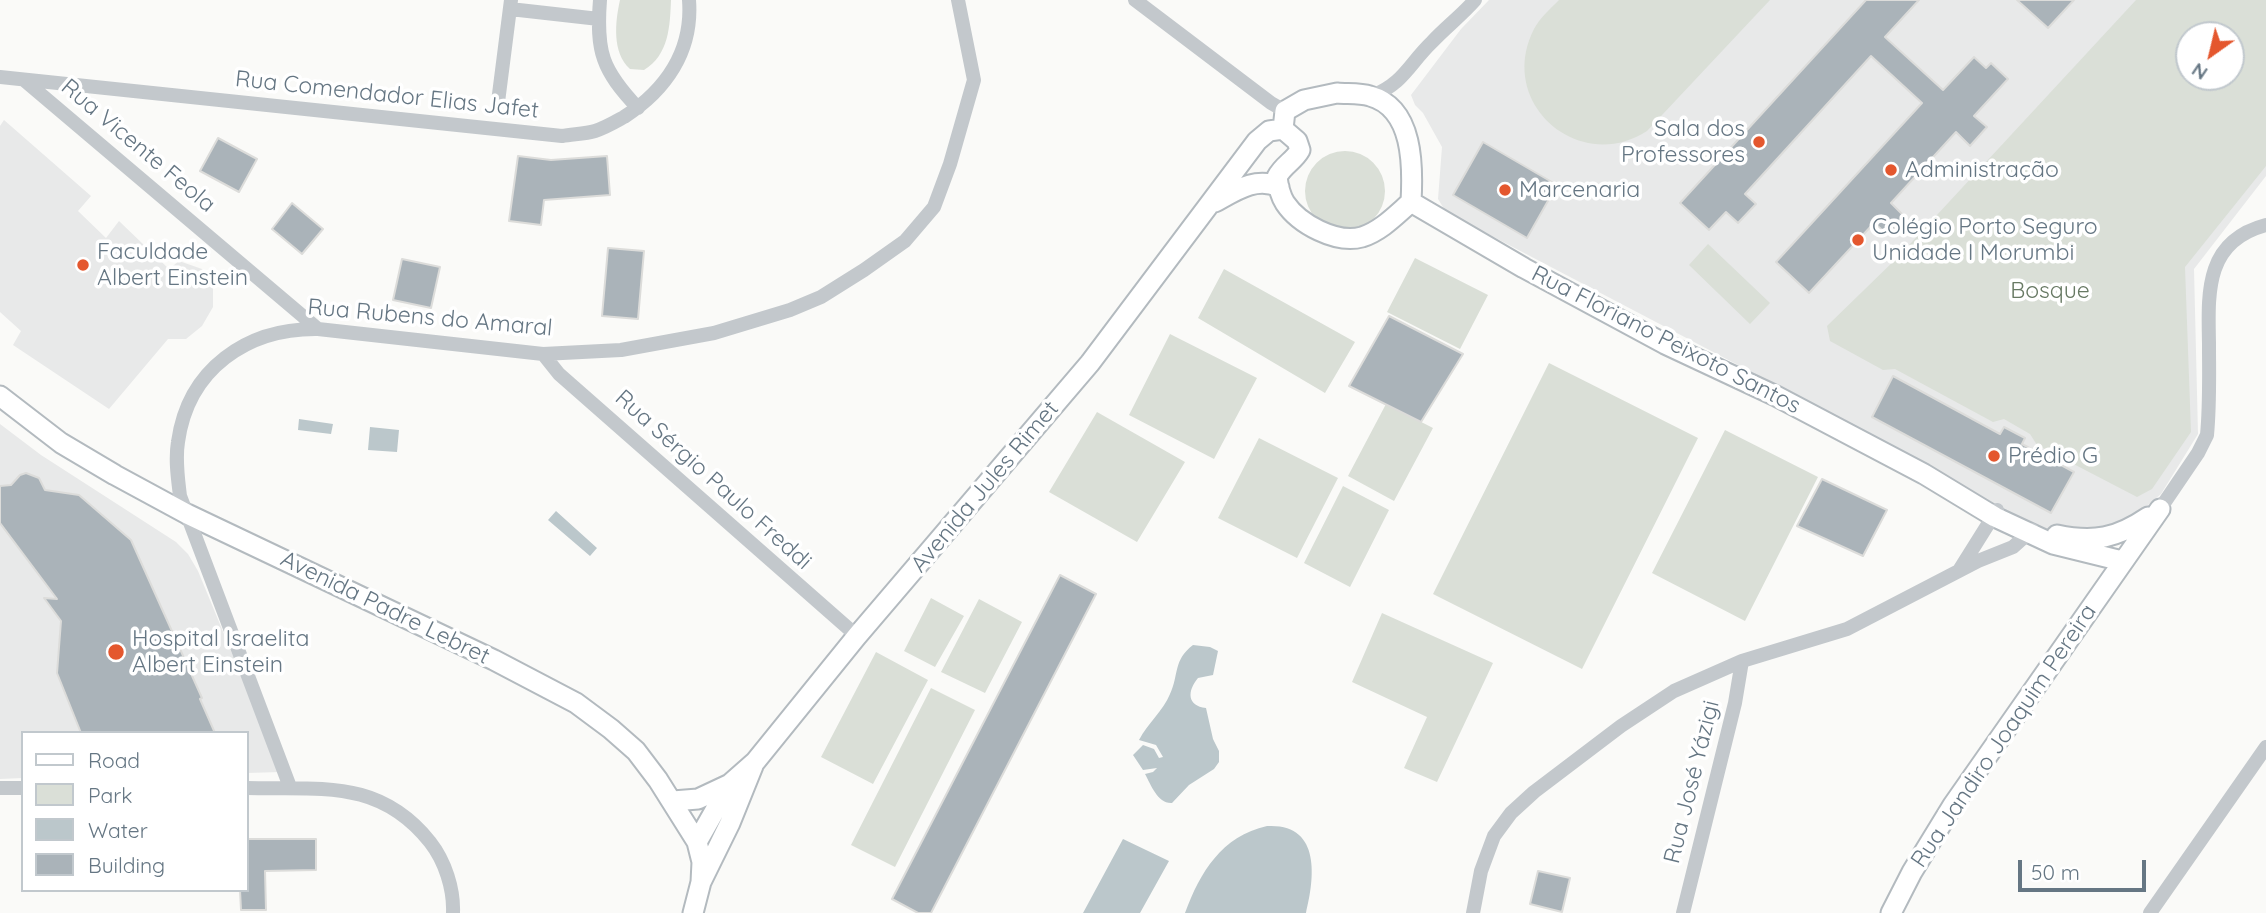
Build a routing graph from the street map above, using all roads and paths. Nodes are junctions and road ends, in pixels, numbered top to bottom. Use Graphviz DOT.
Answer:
graph roads {
  1 [pos="600,0"];
  2 [pos="689,0"];
  3 [pos="958,0"];
  4 [pos="1135,0"];
  5 [pos="1475,0"];
  6 [pos="510,4"];
  7 [pos="599,19"];
  8 [pos="0,77"];
  9 [pos="24,80"];
  10 [pos="1372,96"];
  11 [pos="498,102"];
  12 [pos="638,108"];
  13 [pos="1284,120"];
  14 [pos="1279,187"];
  15 [pos="1411,202"];
  16 [pos="1208,206"];
  17 [pos="2266,225"];
  18 [pos="318,329"];
  19 [pos="543,354"];
  20 [pos="0,397"];
  21 [pos="2160,509"];
  22 [pos="1996,513"];
  23 [pos="187,514"];
  24 [pos="2031,532"];
  25 [pos="2122,561"];
  26 [pos="1959,570"];
  27 [pos="857,636"];
  28 [pos="1742,661"];
  29 [pos="2266,747"];
  30 [pos="755,762"];
  31 [pos="730,784"];
  32 [pos="290,787"];
  33 [pos="21,788"];
  34 [pos="248,788"];
  35 [pos="0,789"];
  36 [pos="673,801"];
  37 [pos="697,842"];
  38 [pos="701,882"];
  39 [pos="453,913"];
  40 [pos="693,913"];
  41 [pos="1473,913"];
  42 [pos="1683,913"];
  43 [pos="1891,913"];
  44 [pos="2150,913"];
  1 -- 7 [label="street"];
  2 -- 12 [label="street, Rua Comendador Elias Jafet"];
  3 -- 19 [label="street, Rua Rubens do Amaral"];
  4 -- 13 [label="street"];
  5 -- 10 [label="street"];
  6 -- 7 [label="street"];
  6 -- 11 [label="street"];
  7 -- 12 [label="street"];
  8 -- 9 [label="street, Rua Comendador Elias Jafet"];
  9 -- 12 [label="street, Rua Comendador Elias Jafet"];
  9 -- 18 [label="street, Rua Vicente Feola"];
  10 -- 13 [label="street"];
  10 -- 15 [label="street"];
  13 -- 14 [label="street"];
  13 -- 16 [label="street, Avenida Jules Rimet"];
  14 -- 15 [label="street"];
  14 -- 16 [label="street, Avenida Jules Rimet"];
  15 -- 22 [label="street, Rua Floriano Peixoto Santos"];
  16 -- 27 [label="street, Avenida Jules Rimet"];
  17 -- 21 [label="street"];
  18 -- 19 [label="street, Rua Rubens do Amaral"];
  18 -- 23 [label="street, Rua Rubens do Amaral"];
  19 -- 27 [label="street, Rua Sérgio Paulo Freddi"];
  20 -- 23 [label="street, Avenida Padre Lebret"];
  21 -- 24 [label="street, Rua Floriano Peixoto Santos"];
  21 -- 25 [label="street, Rua Jandiro Joaquim Pereira"];
  22 -- 24 [label="street, Rua Floriano Peixoto Santos"];
  22 -- 26 [label="street"];
  23 -- 32 [label="street, Rua Rubens do Amaral"];
  23 -- 36 [label="street, Avenida Padre Lebret"];
  24 -- 25 [label="street, Rua Floriano Peixoto Santos"];
  24 -- 26 [label="street"];
  25 -- 43 [label="street, Rua Jandiro Joaquim Pereira"];
  26 -- 28 [label="street"];
  27 -- 30 [label="street, Avenida Jules Rimet"];
  28 -- 41 [label="street"];
  28 -- 42 [label="street, Rua José Yázigi"];
  29 -- 44 [label="street"];
  30 -- 31 [label="street, Avenida Jules Rimet"];
  30 -- 38 [label="street, Avenida Jules Rimet"];
  31 -- 36 [label="street"];
  31 -- 37 [label="street, Avenida Jules Rimet"];
  32 -- 34 [label="street"];
  32 -- 39 [label="street"];
  33 -- 35 [label="street"];
  36 -- 37 [label="street, Avenida Padre Lebret"];
  37 -- 38 [label="street, Avenida Padre Lebret"];
  38 -- 40 [label="street, Avenida Jules Rimet"];
}
